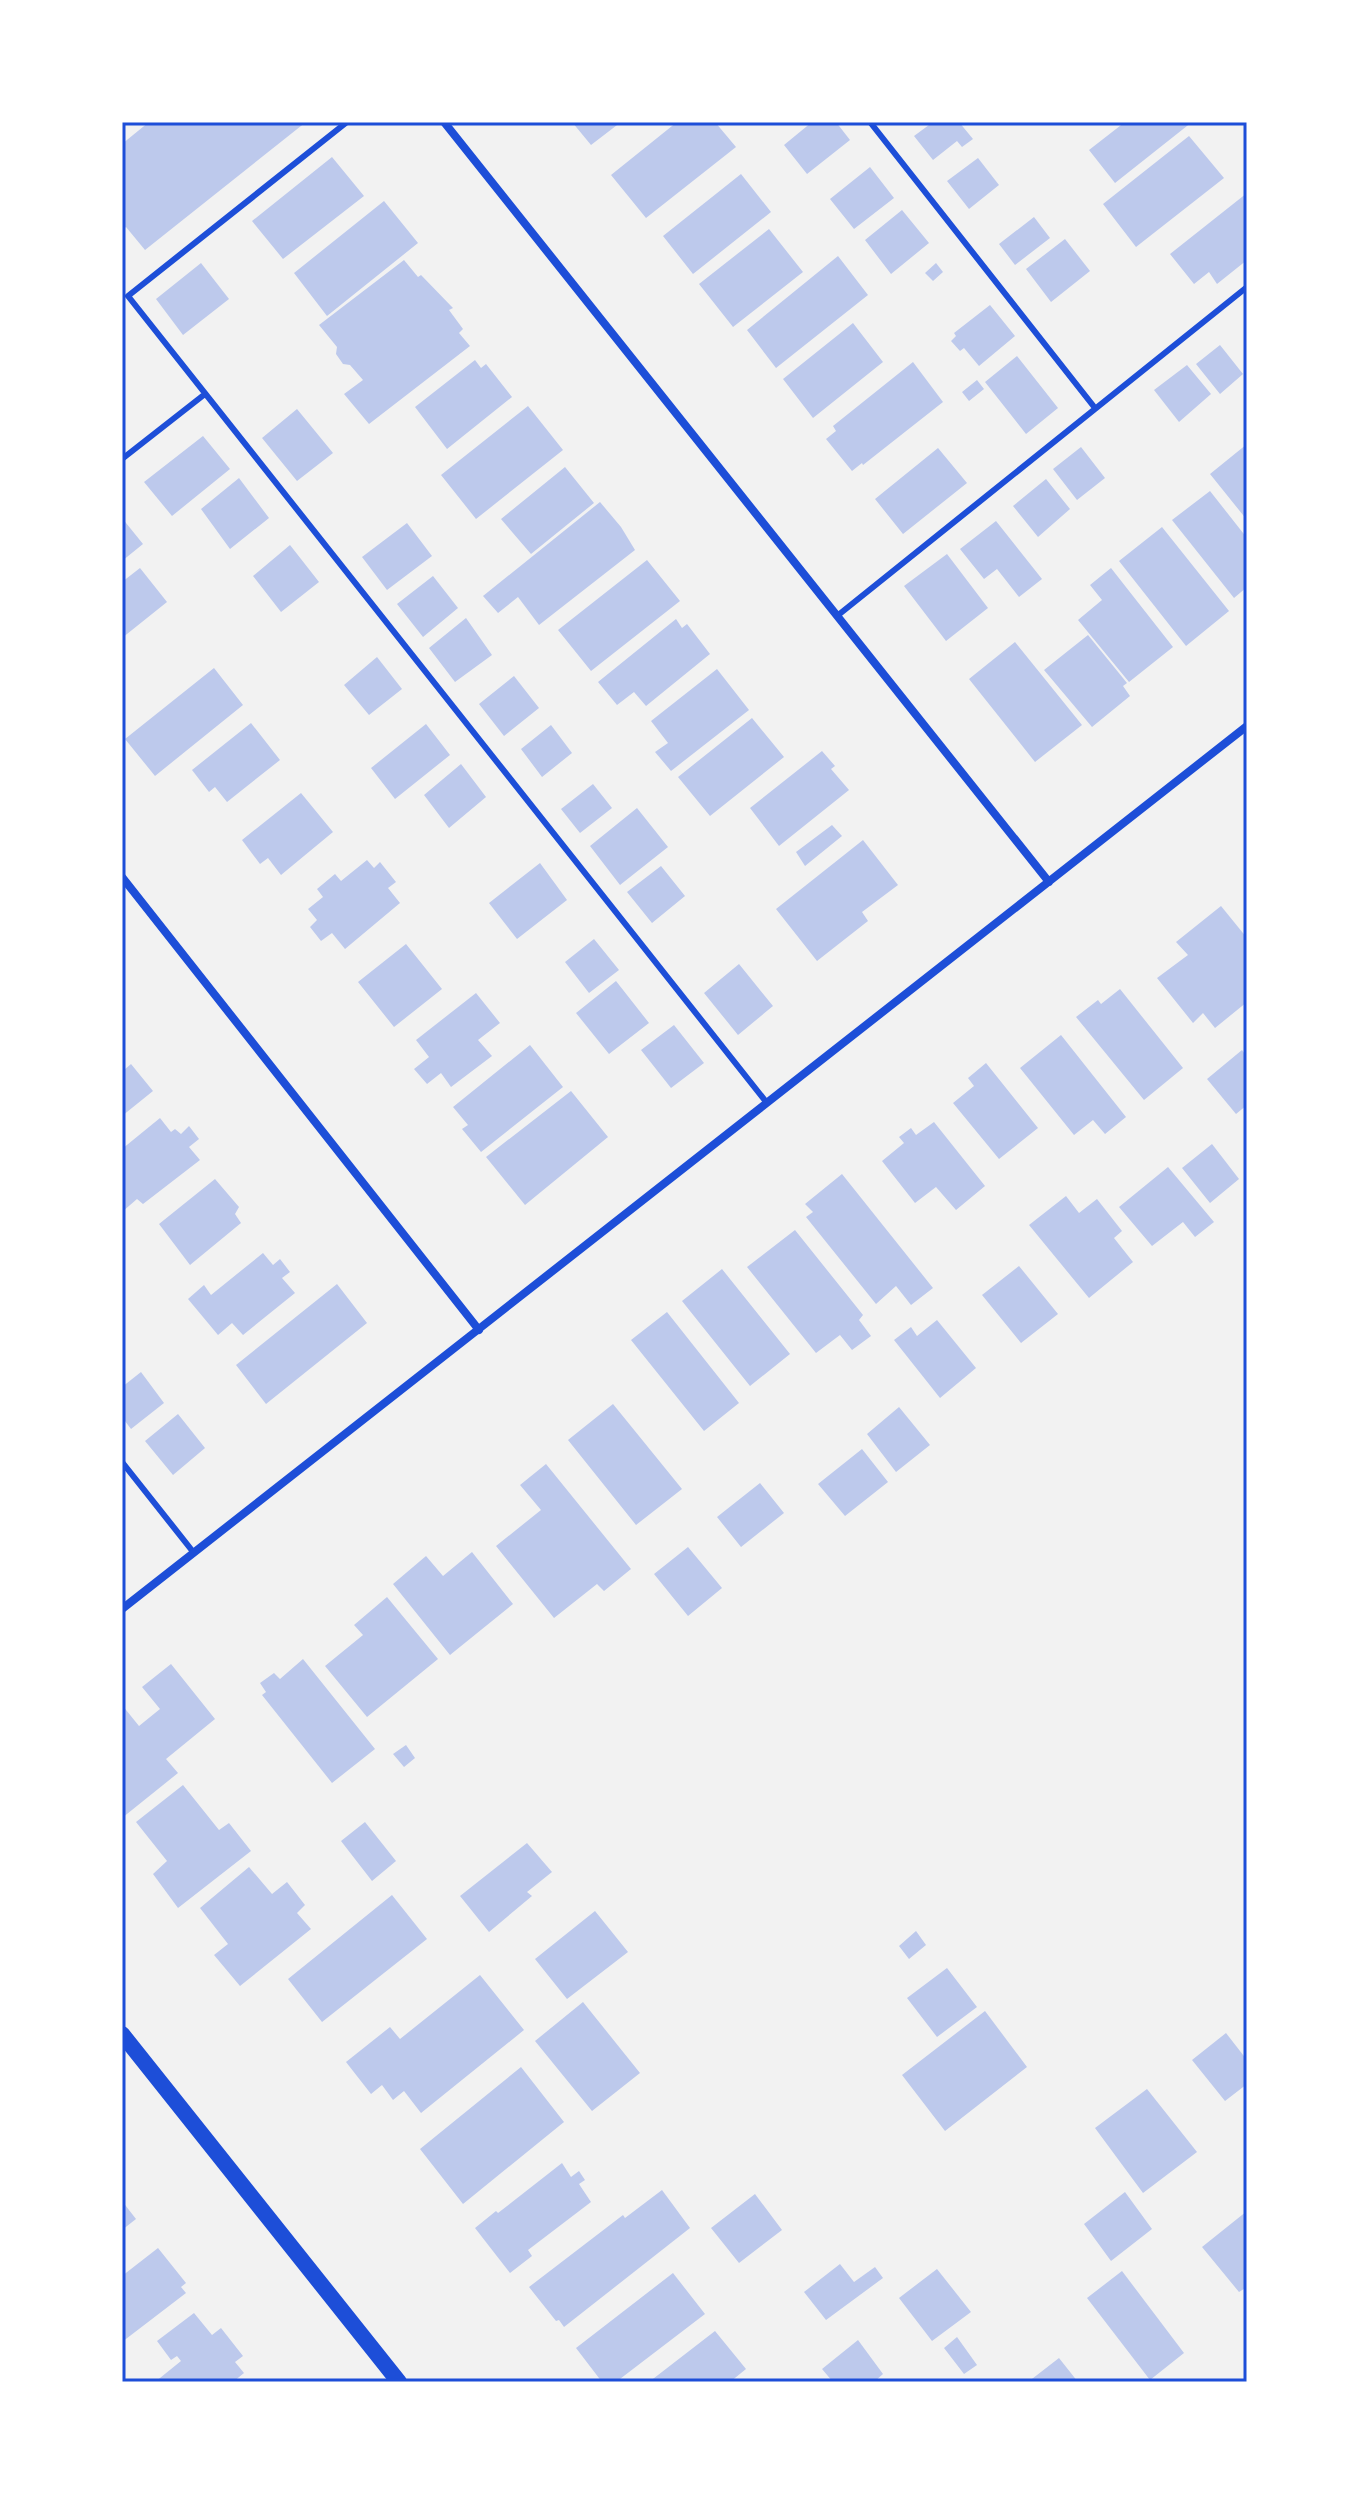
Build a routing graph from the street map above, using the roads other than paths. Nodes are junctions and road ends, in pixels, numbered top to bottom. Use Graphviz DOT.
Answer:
graph roads {
  1 [pos="347,122"];
  2 [pos="444,122"];
  3 [pos="870,122"];
  4 [pos="1247,287"];
  5 [pos="205,394"];
  6 [pos="1095,408"];
  7 [pos="122,459"];
  8 [pos="837,616"];
  9 [pos="1247,726"];
  10 [pos="122,877"];
  11 [pos="1049,882"];
  12 [pos="767,1103"];
  13 [pos="479,1330"];
  14 [pos="122,1462"];
  15 [pos="194,1553"];
  16 [pos="122,1609"];
  17 [pos="122,2034"];
  18 [pos="399,2382"];
  1 -- 5 [label="lane"];
  2 -- 8 [label="street"];
  3 -- 6 [label="lane"];
  4 -- 6 [label="lane"];
  5 -- 7 [label="lane"];
  5 -- 12 [label="lane"];
  6 -- 8 [label="lane"];
  8 -- 11 [label="street"];
  9 -- 11 [label="street"];
  10 -- 13 [label="street"];
  11 -- 12 [label="street"];
  12 -- 13 [label="street"];
  13 -- 15 [label="street"];
  14 -- 15 [label="lane"];
  15 -- 16 [label="street"];
  17 -- 18 [label="main road"];
}
